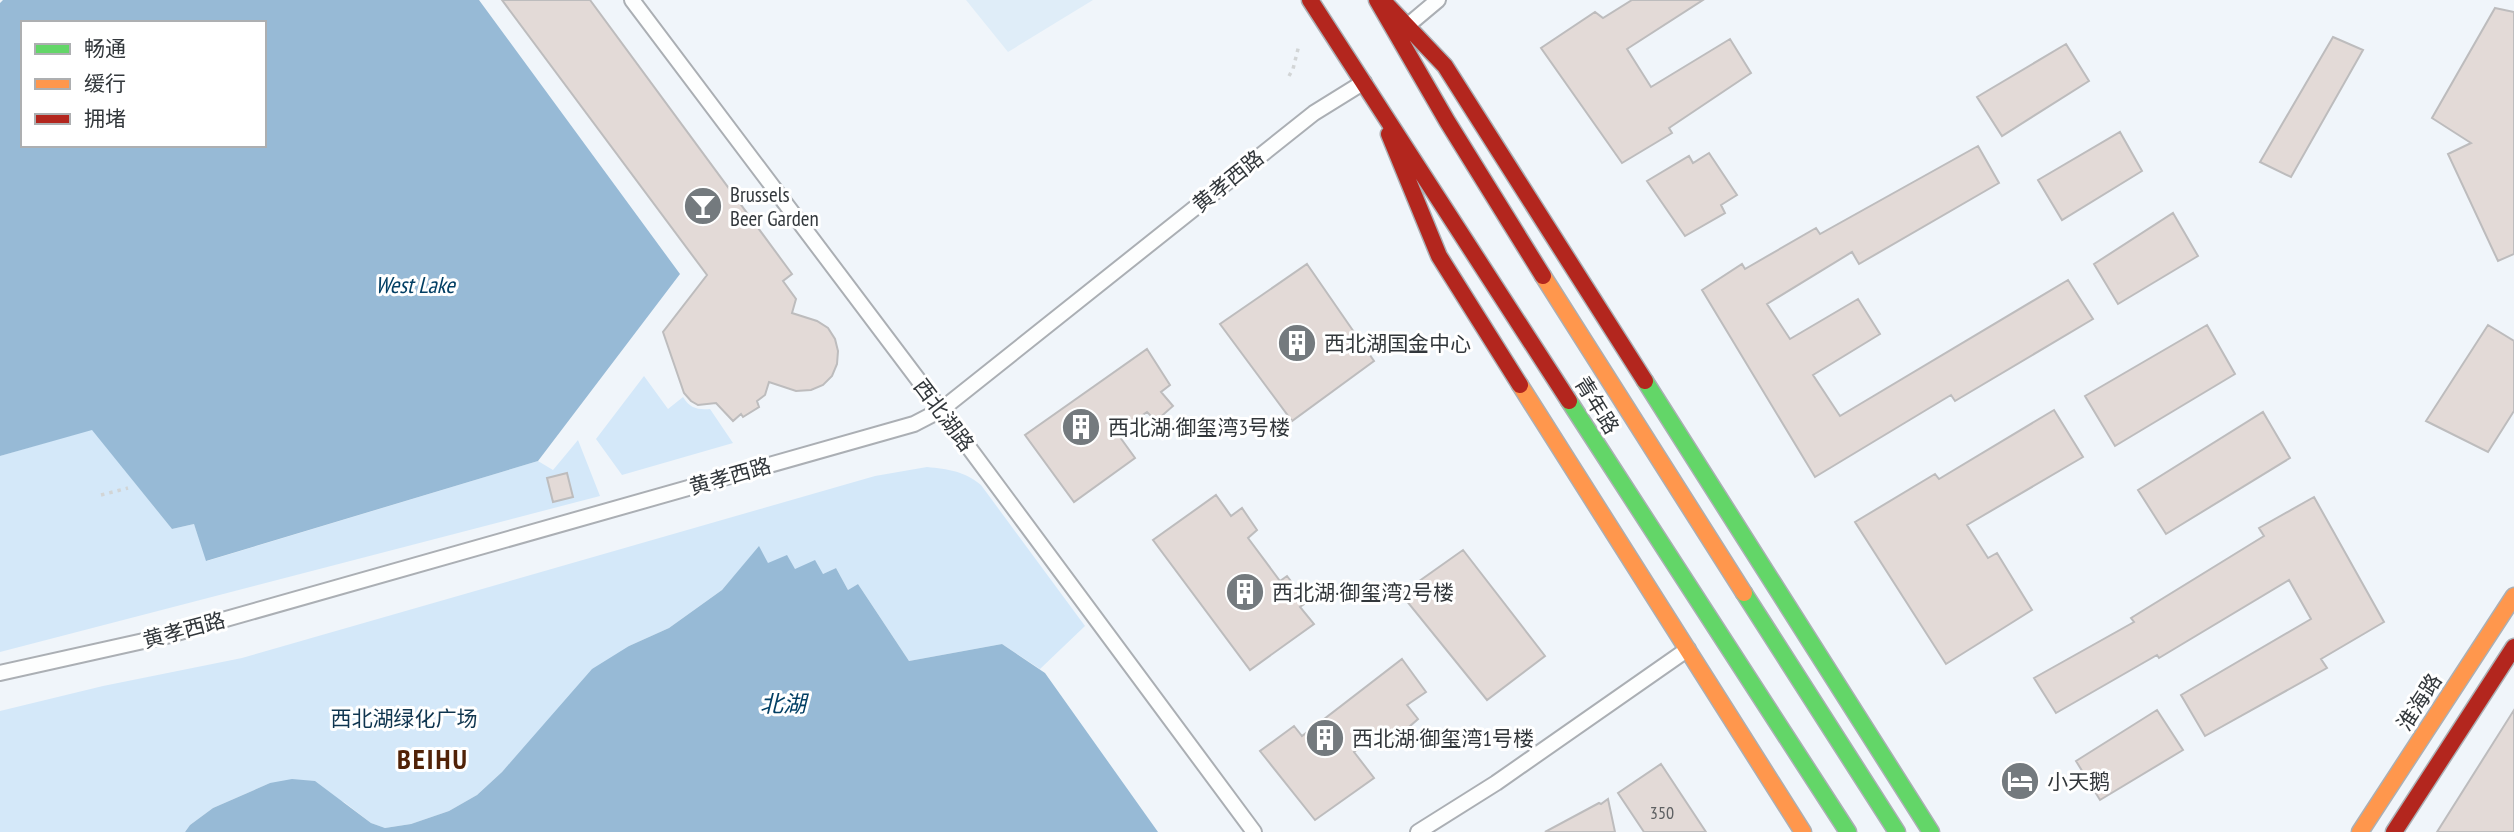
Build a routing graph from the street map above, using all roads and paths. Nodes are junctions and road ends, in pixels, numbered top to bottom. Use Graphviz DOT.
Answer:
graph roads {
  1 [pos="632,0"];
  2 [pos="1379,0"];
  3 [pos="1438,0"];
  4 [pos="1314,4"];
  5 [pos="1407,26"];
  6 [pos="1398,41"];
  7 [pos="1299,45"];
  8 [pos="1289,76"];
  9 [pos="1364,82"];
  10 [pos="1376,100"];
  11 [pos="941,410"];
  12 [pos="128,488"];
  13 [pos="102,495"];
  14 [pos="2514,596"];
  15 [pos="2514,647"];
  16 [pos="1688,649"];
  17 [pos="2514,662"];
  18 [pos="0,673"];
  19 [pos="2494,678"];
  20 [pos="1254,832"];
  21 [pos="1418,832"];
  22 [pos="1803,832"];
  23 [pos="1848,832"];
  24 [pos="1898,832"];
  25 [pos="1931,832"];
  26 [pos="2360,832"];
  27 [pos="2395,832"];
  1 -- 11 [label="street, 西北湖路"];
  2 -- 5 [label="main road"];
  2 -- 6 [label="main road, 青年路"];
  3 -- 5 [label="street"];
  4 -- 9 [label="main road, 青年路"];
  5 -- 6 [label="street"];
  5 -- 25 [label="main road"];
  6 -- 24 [label="main road, 青年路"];
  7 -- 8 [label="path"];
  9 -- 10 [label="main road, 青年路"];
  9 -- 11 [label="street, 黄孝西路"];
  10 -- 16 [label="main road"];
  10 -- 23 [label="main road, 青年路"];
  11 -- 18 [label="street, 黄孝西路"];
  11 -- 20 [label="street, 西北湖路"];
  12 -- 13 [label="path"];
  14 -- 26 [label="main road, 淮海路"];
  15 -- 19 [label="main road"];
  16 -- 21 [label="street"];
  16 -- 22 [label="main road"];
  17 -- 19 [label="main road"];
  19 -- 27 [label="main road"];
}
